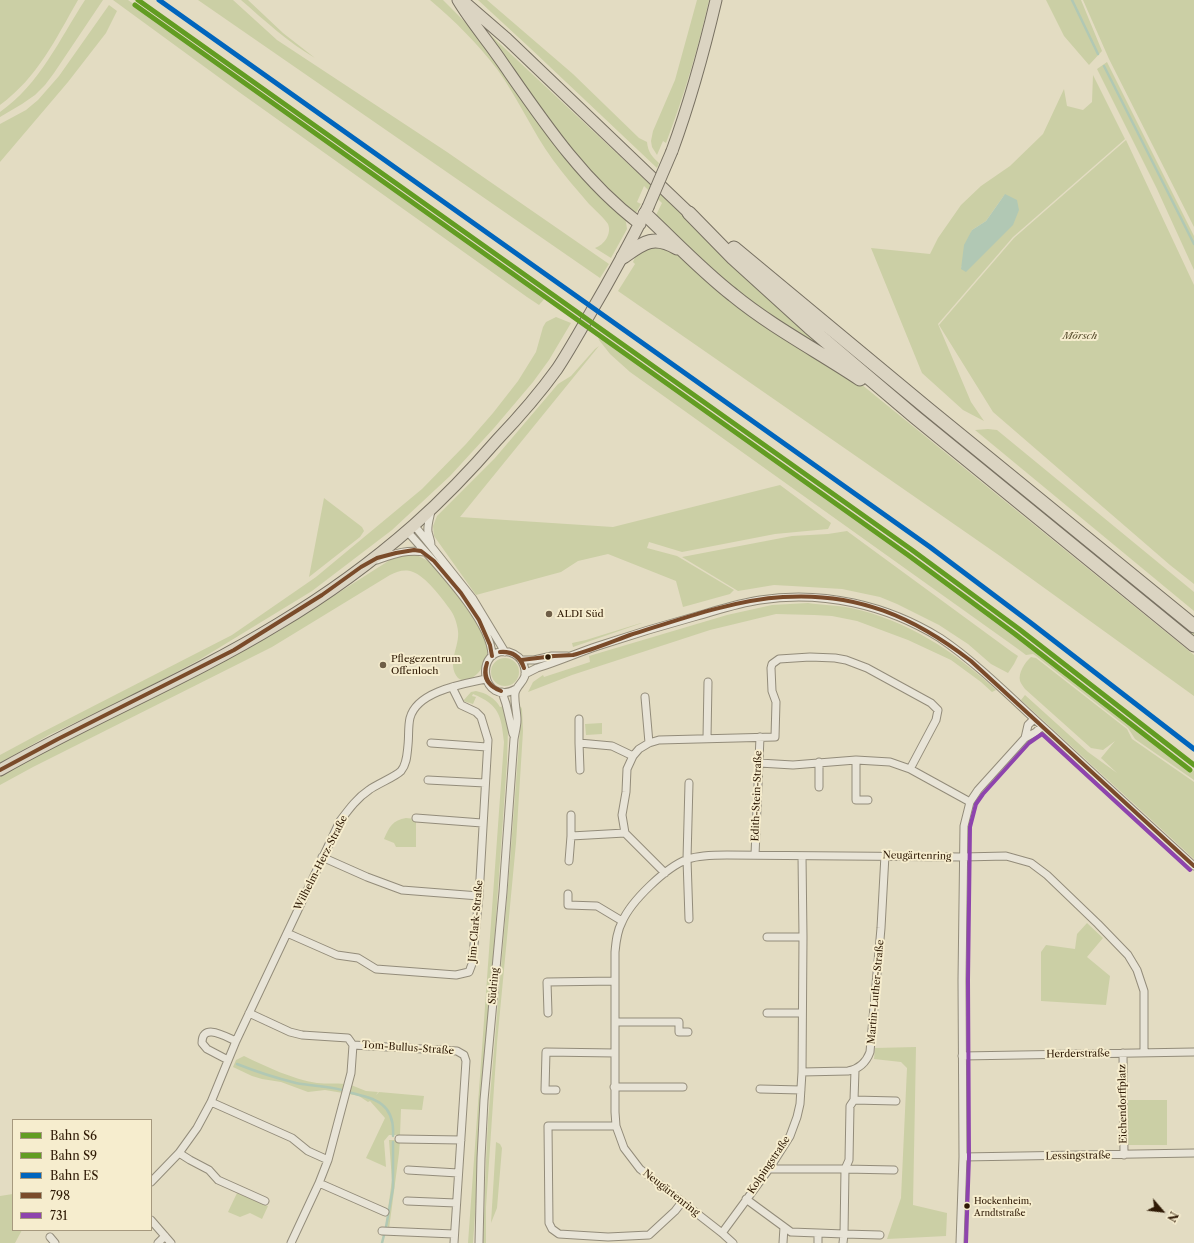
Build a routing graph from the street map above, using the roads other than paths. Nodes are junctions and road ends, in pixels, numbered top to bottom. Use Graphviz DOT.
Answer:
graph roads {
  1 [pos="458,0"];
  2 [pos="716,0"];
  3 [pos="466,2"];
  4 [pos="689,213"];
  5 [pos="644,215"];
  6 [pos="685,253"];
  7 [pos="623,257"];
  8 [pos="915,417"];
  9 [pos="432,508"];
  10 [pos="410,528"];
  11 [pos="431,546"];
  12 [pos="425,552"];
  13 [pos="367,563"];
  14 [pos="1194,626"];
  15 [pos="1194,645"];
  16 [pos="505,652"];
  17 [pos="492,656"];
  18 [pos="569,656"];
  19 [pos="521,660"];
  20 [pos="525,674"];
  21 [pos="486,679"];
  22 [pos="708,682"];
  23 [pos="452,687"];
  24 [pos="516,689"];
  25 [pos="502,692"];
  26 [pos="645,697"];
  27 [pos="579,719"];
  28 [pos="1034,719"];
  29 [pos="1042,726"];
  30 [pos="760,737"];
  31 [pos="514,738"];
  32 [pos="707,738"];
  33 [pos="1025,738"];
  34 [pos="648,742"];
  35 [pos="430,743"];
  36 [pos="580,743"];
  37 [pos="487,747"];
  38 [pos="633,756"];
  39 [pos="856,760"];
  40 [pos="819,762"];
  41 [pos="759,763"];
  42 [pos="910,769"];
  43 [pos="0,770"];
  44 [pos="580,770"];
  45 [pos="428,780"];
  46 [pos="485,783"];
  47 [pos="689,783"];
  48 [pos="819,787"];
  49 [pos="868,800"];
  50 [pos="970,802"];
  51 [pos="571,815"];
  52 [pos="416,818"];
  53 [pos="482,823"];
  54 [pos="625,833"];
  55 [pos="571,836"];
  56 [pos="755,855"];
  57 [pos="885,855"];
  58 [pos="802,856"];
  59 [pos="322,857"];
  60 [pos="963,857"];
  61 [pos="687,859"];
  62 [pos="569,861"];
  63 [pos="1194,866"];
  64 [pos="665,873"];
  65 [pos="568,894"];
  66 [pos="479,896"];
  67 [pos="689,919"];
  68 [pos="622,921"];
  69 [pos="287,933"];
  70 [pos="767,937"];
  71 [pos="803,937"];
  72 [pos="615,981"];
  73 [pos="249,1013"];
  74 [pos="548,1013"];
  75 [pos="767,1013"];
  76 [pos="802,1013"];
  77 [pos="615,1022"];
  78 [pos="688,1032"];
  79 [pos="236,1041"];
  80 [pos="353,1045"];
  81 [pos="1194,1052"];
  82 [pos="615,1053"];
  83 [pos="1123,1053"];
  84 [pos="1144,1053"];
  85 [pos="962,1056"];
  86 [pos="228,1060"];
  87 [pos="855,1070"];
  88 [pos="802,1072"];
  89 [pos="614,1087"];
  90 [pos="683,1087"];
  91 [pos="760,1089"];
  92 [pos="556,1090"];
  93 [pos="801,1090"];
  94 [pos="854,1100"];
  95 [pos="896,1101"];
  96 [pos="211,1102"];
  97 [pos="616,1126"];
  98 [pos="399,1139"];
  99 [pos="460,1140"];
  100 [pos="179,1152"];
  101 [pos="1194,1153"];
  102 [pos="1124,1155"];
  103 [pos="963,1158"];
  104 [pos="328,1160"];
  105 [pos="769,1169"];
  106 [pos="845,1169"];
  107 [pos="408,1170"];
  108 [pos="894,1170"];
  109 [pos="458,1173"];
  110 [pos="152,1181"];
  111 [pos="319,1183"];
  112 [pos="746,1199"];
  113 [pos="265,1201"];
  114 [pos="407,1201"];
  115 [pos="682,1202"];
  116 [pos="456,1203"];
  117 [pos="385,1212"];
  118 [pos="152,1221"];
  119 [pos="784,1227"];
  120 [pos="382,1231"];
  121 [pos="722,1233"];
  122 [pos="818,1233"];
  123 [pos="454,1234"];
  124 [pos="844,1234"];
  125 [pos="880,1234"];
  126 [pos="649,1235"];
  127 [pos="165,1236"];
  128 [pos="608,1240"];
  129 [pos="158,1243"];
  130 [pos="171,1243"];
  131 [pos="291,1243"];
  132 [pos="454,1243"];
  133 [pos="479,1243"];
  134 [pos="649,1243"];
  135 [pos="733,1243"];
  136 [pos="783,1243"];
  137 [pos="818,1243"];
  138 [pos="843,1243"];
  139 [pos="960,1243"];
  1 -- 5 [label="main road"];
  2 -- 5 [label="main road, bridge"];
  3 -- 4 [label="main road"];
  4 -- 8 [label="highway"];
  4 -- 14 [label="highway"];
  5 -- 6 [label="highway"];
  5 -- 7 [label="main road"];
  6 -- 7 [label="highway"];
  6 -- 8 [label="highway"];
  7 -- 9 [label="main road"];
  8 -- 15 [label="highway"];
  9 -- 10 [label="main road"];
  9 -- 11 [label="street"];
  10 -- 11 [label="street"];
  10 -- 12 [label="street"];
  10 -- 13 [label="main road"];
  11 -- 16 [label="street"];
  12 -- 13 [label="street"];
  12 -- 17 [label="street"];
  13 -- 43 [label="main road"];
  16 -- 17 [label="street"];
  16 -- 19 [label="street"];
  17 -- 21 [label="street"];
  18 -- 19 [label="street"];
  18 -- 20 [label="street"];
  18 -- 28 [label="street"];
  19 -- 20 [label="street"];
  20 -- 24 [label="street, Südring"];
  21 -- 23 [label="street, Wilhelm-Herz-Straße"];
  21 -- 25 [label="street"];
  22 -- 32 [label="street"];
  23 -- 37 [label="street, Jim-Clark-Straße"];
  23 -- 59 [label="street, Wilhelm-Herz-Straße"];
  24 -- 25 [label="street"];
  24 -- 31 [label="street, Südring"];
  25 -- 31 [label="street, Südring"];
  26 -- 34 [label="street"];
  27 -- 36 [label="street"];
  28 -- 29 [label="street"];
  28 -- 33 [label="street"];
  29 -- 33 [label="street"];
  29 -- 63 [label="street"];
  30 -- 32 [label="street, Edith-Stein-Straße"];
  30 -- 41 [label="street, Edith-Stein-Straße"];
  30 -- 42 [label="street, Edith-Stein-Straße"];
  31 -- 133 [label="street, Südring"];
  32 -- 34 [label="street, Edith-Stein-Straße"];
  33 -- 50 [label="street"];
  34 -- 38 [label="street"];
  35 -- 37 [label="street"];
  36 -- 38 [label="street"];
  36 -- 44 [label="street"];
  37 -- 46 [label="street, Jim-Clark-Straße"];
  38 -- 54 [label="street"];
  39 -- 40 [label="street"];
  39 -- 42 [label="street"];
  39 -- 49 [label="street"];
  40 -- 41 [label="street"];
  40 -- 48 [label="street"];
  41 -- 56 [label="street, Edith-Stein-Straße"];
  42 -- 50 [label="street"];
  45 -- 46 [label="street"];
  46 -- 53 [label="street, Jim-Clark-Straße"];
  47 -- 61 [label="street"];
  50 -- 60 [label="street"];
  51 -- 55 [label="street"];
  52 -- 53 [label="street"];
  53 -- 66 [label="street, Jim-Clark-Straße"];
  54 -- 55 [label="street"];
  54 -- 64 [label="street"];
  55 -- 62 [label="street"];
  56 -- 58 [label="street, Neugärtenring"];
  56 -- 61 [label="street, Neugärtenring"];
  57 -- 58 [label="street, Neugärtenring"];
  57 -- 60 [label="street, Neugärtenring"];
  57 -- 87 [label="street, Martin-Luther-Straße"];
  58 -- 71 [label="street, Kolpingstraße"];
  59 -- 66 [label="street"];
  59 -- 69 [label="street, Wilhelm-Herz-Straße"];
  60 -- 84 [label="street, Neugärtenring"];
  60 -- 85 [label="street"];
  61 -- 64 [label="street, Neugärtenring"];
  61 -- 67 [label="street"];
  64 -- 68 [label="street, Neugärtenring"];
  65 -- 68 [label="street"];
  66 -- 69 [label="street, Jim-Clark-Straße"];
  68 -- 72 [label="street, Neugärtenring"];
  69 -- 73 [label="street, Wilhelm-Herz-Straße"];
  70 -- 71 [label="street"];
  71 -- 76 [label="street, Kolpingstraße"];
  72 -- 74 [label="street"];
  72 -- 77 [label="street, Neugärtenring"];
  73 -- 79 [label="street, Wilhelm-Herz-Straße"];
  73 -- 80 [label="street, Tom-Bullus-Straße"];
  75 -- 76 [label="street"];
  76 -- 88 [label="street, Kolpingstraße"];
  77 -- 78 [label="street"];
  77 -- 82 [label="street, Neugärtenring"];
  79 -- 86 [label="street, Wilhelm-Herz-Straße"];
  79 -- 86 [label="street"];
  80 -- 99 [label="street, Tom-Bullus-Straße"];
  80 -- 104 [label="street"];
  81 -- 84 [label="street, Herderstraße"];
  82 -- 89 [label="street, Neugärtenring"];
  82 -- 92 [label="street"];
  83 -- 84 [label="street, Herderstraße"];
  83 -- 85 [label="street, Herderstraße"];
  83 -- 102 [label="street, Eichendorffplatz"];
  85 -- 103 [label="street"];
  86 -- 96 [label="street, Wilhelm-Herz-Straße"];
  87 -- 88 [label="street"];
  87 -- 94 [label="street"];
  88 -- 93 [label="street, Kolpingstraße"];
  89 -- 90 [label="street"];
  89 -- 97 [label="street, Neugärtenring"];
  91 -- 93 [label="street"];
  93 -- 105 [label="street, Kolpingstraße"];
  94 -- 95 [label="street"];
  94 -- 106 [label="street"];
  96 -- 100 [label="street, Wilhelm-Herz-Straße"];
  96 -- 104 [label="street"];
  97 -- 115 [label="street, Neugärtenring"];
  97 -- 128 [label="street"];
  98 -- 99 [label="street"];
  99 -- 109 [label="street, Tom-Bullus-Straße"];
  100 -- 110 [label="street, Wilhelm-Herz-Straße"];
  100 -- 113 [label="street"];
  101 -- 102 [label="street, Lessingstraße"];
  102 -- 103 [label="street, Lessingstraße"];
  103 -- 139 [label="street"];
  104 -- 111 [label="street"];
  105 -- 106 [label="street"];
  105 -- 112 [label="street, Kolpingstraße"];
  106 -- 108 [label="street"];
  106 -- 124 [label="street"];
  107 -- 109 [label="street"];
  109 -- 116 [label="street, Tom-Bullus-Straße"];
  111 -- 117 [label="street"];
  111 -- 131 [label="street"];
  112 -- 119 [label="street"];
  112 -- 121 [label="street, Kolpingstraße"];
  114 -- 116 [label="street"];
  115 -- 121 [label="street, Neugärtenring"];
  115 -- 126 [label="street"];
  116 -- 123 [label="street, Tom-Bullus-Straße"];
  118 -- 127 [label="street"];
  119 -- 122 [label="street"];
  119 -- 136 [label="street"];
  120 -- 123 [label="street"];
  121 -- 135 [label="street, Neugärtenring"];
  122 -- 124 [label="street"];
  122 -- 137 [label="street"];
  123 -- 132 [label="street, Tom-Bullus-Straße"];
  124 -- 125 [label="street"];
  124 -- 138 [label="street"];
  126 -- 128 [label="street"];
  126 -- 134 [label="street"];
  127 -- 129 [label="street"];
  127 -- 130 [label="street"];
}
